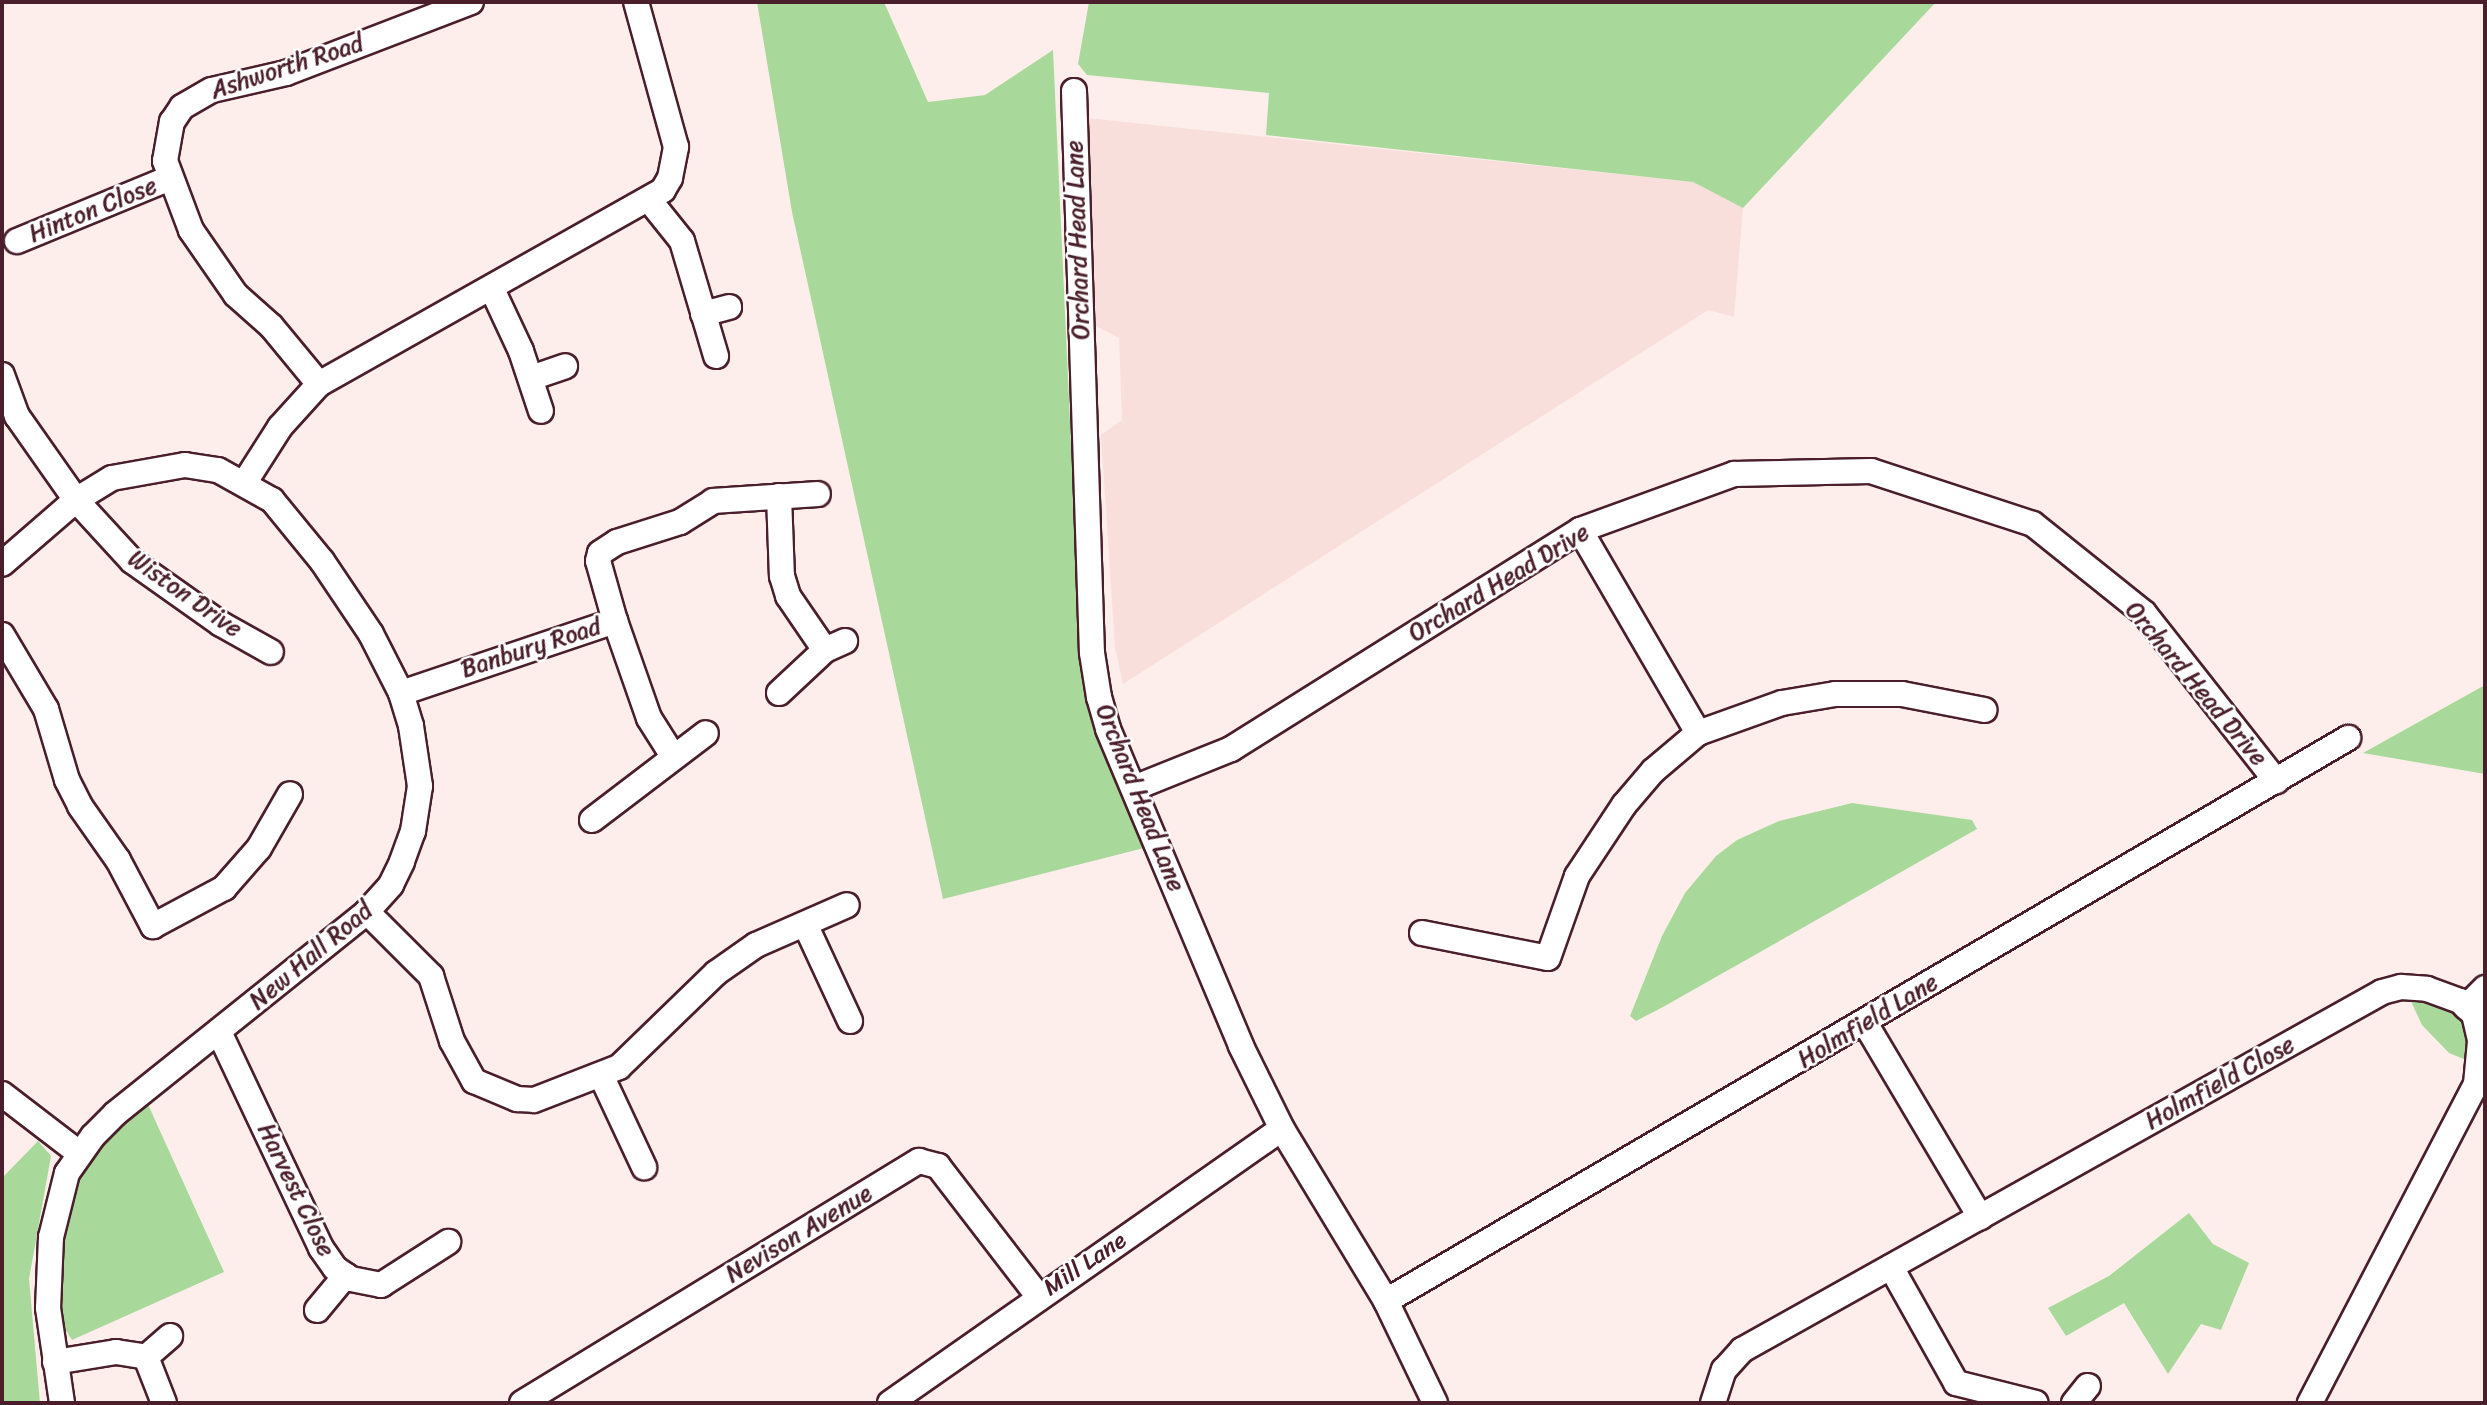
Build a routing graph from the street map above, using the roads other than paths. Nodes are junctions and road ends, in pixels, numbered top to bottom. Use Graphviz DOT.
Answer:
graph roads {
  1 [pos="471,2"];
  2 [pos="636,2"];
  3 [pos="1074,91"];
  4 [pos="170,178"];
  5 [pos="650,201"];
  6 [pos="17,241"];
  7 [pos="492,289"];
  8 [pos="729,307"];
  9 [pos="704,314"];
  10 [pos="716,356"];
  11 [pos="565,366"];
  12 [pos="2,375"];
  13 [pos="531,378"];
  14 [pos="319,384"];
  15 [pos="541,411"];
  16 [pos="246,482"];
  17 [pos="818,494"];
  18 [pos="779,496"];
  19 [pos="76,500"];
  20 [pos="1580,530"];
  21 [pos="2,564"];
  22 [pos="615,621"];
  23 [pos="2,635"];
  24 [pos="271,652"];
  25 [pos="401,693"];
  26 [pos="779,693"];
  27 [pos="1984,710"];
  28 [pos="706,733"];
  29 [pos="1698,733"];
  30 [pos="2348,738"];
  31 [pos="673,756"];
  32 [pos="2276,781"];
  33 [pos="1134,788"];
  34 [pos="290,794"];
  35 [pos="592,820"];
  36 [pos="847,905"];
  37 [pos="367,912"];
  38 [pos="805,924"];
  39 [pos="1422,933"];
  40 [pos="2485,988"];
  41 [pos="2466,1007"];
  42 [pos="850,1021"];
  43 [pos="1866,1023"];
  44 [pos="219,1032"];
  45 [pos="601,1075"];
  46 [pos="2,1094"];
  47 [pos="1282,1129"];
  48 [pos="79,1153"];
  49 [pos="644,1167"];
  50 [pos="1980,1217"];
  51 [pos="449,1242"];
  52 [pos="1891,1267"];
  53 [pos="346,1275"];
  54 [pos="1038,1296"];
  55 [pos="1386,1301"];
  56 [pos="317,1310"];
  57 [pos="170,1336"];
  58 [pos="146,1357"];
  59 [pos="55,1362"];
  60 [pos="62,1403"];
  61 [pos="164,1403"];
  62 [pos="522,1403"];
  63 [pos="890,1403"];
  64 [pos="1435,1403"];
  65 [pos="1713,1403"];
  66 [pos="2036,1403"];
  67 [pos="2310,1403"];
  1 -- 4 [label="street, Ashworth Road"];
  2 -- 5 [label="street"];
  3 -- 33 [label="street, Orchard Head Lane"];
  4 -- 6 [label="street, Hinton Close"];
  4 -- 14 [label="street, Ashworth Road"];
  5 -- 7 [label="street"];
  5 -- 9 [label="street"];
  7 -- 13 [label="street"];
  7 -- 14 [label="street"];
  8 -- 9 [label="street"];
  9 -- 10 [label="street"];
  11 -- 13 [label="street"];
  12 -- 19 [label="street"];
  13 -- 15 [label="street"];
  14 -- 16 [label="street"];
  16 -- 19 [label="street, New Hall Road"];
  16 -- 25 [label="street, New Hall Road"];
  17 -- 18 [label="street, Banbury Road"];
  18 -- 22 [label="street, Banbury Road"];
  18 -- 26 [label="street"];
  19 -- 21 [label="street, New Hall Road"];
  19 -- 24 [label="street, Wiston Drive"];
  20 -- 29 [label="street"];
  20 -- 32 [label="street, Orchard Head Drive"];
  20 -- 33 [label="street, Orchard Head Drive"];
  22 -- 25 [label="street, Banbury Road"];
  22 -- 31 [label="street"];
  23 -- 34 [label="street"];
  25 -- 37 [label="street, New Hall Road"];
  27 -- 29 [label="street"];
  28 -- 31 [label="street"];
  29 -- 39 [label="street"];
  30 -- 32 [label="street, Holmfield Lane"];
  31 -- 35 [label="street"];
  32 -- 43 [label="street, Holmfield Lane"];
  33 -- 47 [label="street, Orchard Head Lane"];
  36 -- 38 [label="street"];
  37 -- 44 [label="street, New Hall Road"];
  37 -- 45 [label="street"];
  38 -- 42 [label="street"];
  38 -- 45 [label="street"];
  40 -- 41 [label="street"];
  41 -- 50 [label="street, Holmfield Close"];
  41 -- 67 [label="street"];
  43 -- 50 [label="street"];
  43 -- 55 [label="street, Holmfield Lane"];
  44 -- 48 [label="street, New Hall Road"];
  44 -- 53 [label="street, Harvest Close"];
  45 -- 49 [label="street"];
  46 -- 48 [label="street"];
  47 -- 54 [label="street, Mill Lane"];
  47 -- 55 [label="street, Orchard Head Lane"];
  48 -- 59 [label="street, New Hall Road"];
  50 -- 52 [label="street, Holmfield Close"];
  51 -- 53 [label="street, Harvest Close"];
  52 -- 65 [label="street, Holmfield Close"];
  52 -- 66 [label="street"];
  53 -- 56 [label="street"];
  54 -- 62 [label="street, Nevison Avenue"];
  54 -- 63 [label="street, Mill Lane"];
  55 -- 64 [label="street, Orchard Head Lane"];
  57 -- 58 [label="street"];
  58 -- 59 [label="street"];
  58 -- 61 [label="street"];
  59 -- 60 [label="street, New Hall Road"];
}
